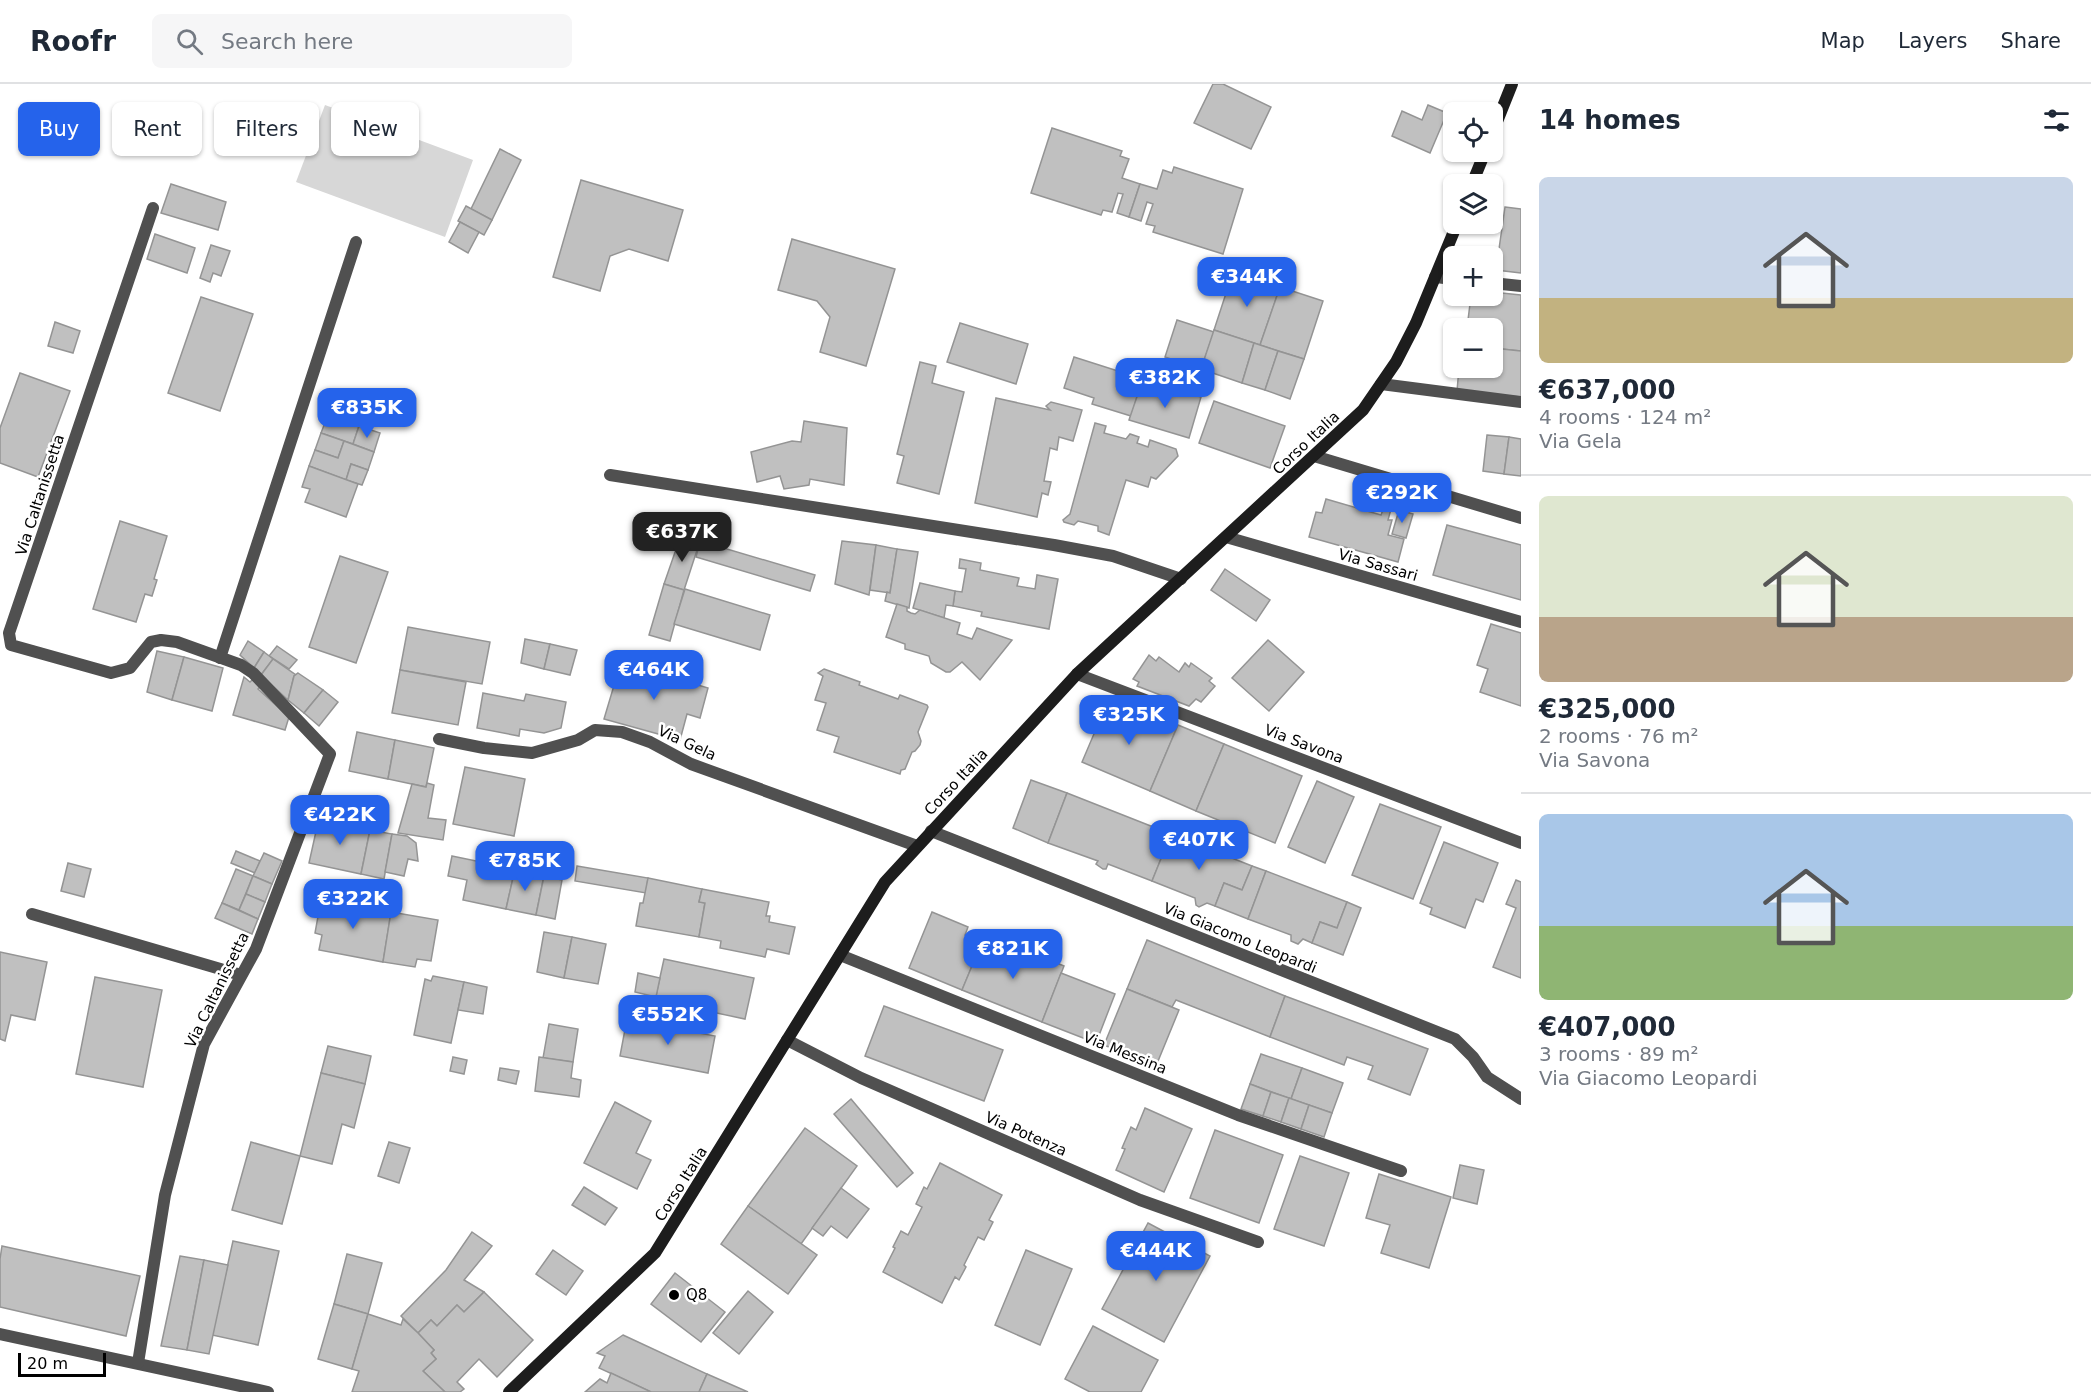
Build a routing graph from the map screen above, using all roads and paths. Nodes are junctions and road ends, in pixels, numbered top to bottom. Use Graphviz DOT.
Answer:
graph roads {
  1 [pos="1512,84"];
  2 [pos="1503,106"];
  3 [pos="153,207"];
  4 [pos="1453,234"];
  5 [pos="356,242"];
  6 [pos="1435,277"];
  7 [pos="1443,278"];
  8 [pos="1503,284"];
  9 [pos="1521,286"];
  10 [pos="1381,384"];
  11 [pos="1521,402"];
  12 [pos="1314,456"];
  13 [pos="610,475"];
  14 [pos="1521,518"];
  15 [pos="1226,537"];
  16 [pos="1180,579"];
  17 [pos="1521,622"];
  18 [pos="6,643"];
  19 [pos="220,658"];
  20 [pos="1077,674"];
  21 [pos="439,739"];
  22 [pos="931,831"];
  23 [pos="1521,843"];
  24 [pos="917,846"];
  25 [pos="32,914"];
  26 [pos="840,955"];
  27 [pos="241,975"];
  28 [pos="787,1040"];
  29 [pos="1521,1099"];
  30 [pos="1401,1171"];
  31 [pos="1258,1242"];
  32 [pos="0,1334"];
  33 [pos="138,1363"];
  34 [pos="268,1392"];
  35 [pos="509,1392"];
  1 -- 2 [label="street"];
  3 -- 18 [label="street, Via Caltanissetta"];
  4 -- 6 [label="street, Corso Italia"];
  5 -- 19 [label="street"];
  6 -- 7 [label="street"];
  6 -- 10 [label="street, Corso Italia"];
  8 -- 9 [label="street"];
  10 -- 11 [label="street"];
  10 -- 12 [label="street, Corso Italia"];
  12 -- 14 [label="street"];
  12 -- 15 [label="street, Corso Italia"];
  13 -- 16 [label="street"];
  15 -- 16 [label="street, Corso Italia"];
  15 -- 17 [label="street, Via Sassari"];
  16 -- 20 [label="street, Corso Italia"];
  18 -- 19 [label="street, Via Caltanissetta"];
  19 -- 27 [label="street, Via Caltanissetta"];
  20 -- 22 [label="street, Corso Italia"];
  20 -- 23 [label="street, Via Savona"];
  21 -- 24 [label="street, Via Gela"];
  22 -- 24 [label="street, Corso Italia"];
  22 -- 29 [label="street, Via Giacomo Leopardi"];
  24 -- 26 [label="street, Corso Italia"];
  25 -- 27 [label="street"];
  26 -- 28 [label="street, Corso Italia"];
  26 -- 30 [label="street, Via Messina"];
  27 -- 33 [label="street, Via Caltanissetta"];
  28 -- 31 [label="street, Via Potenza"];
  28 -- 35 [label="street, Corso Italia"];
  32 -- 33 [label="street"];
  33 -- 34 [label="street"];
}
